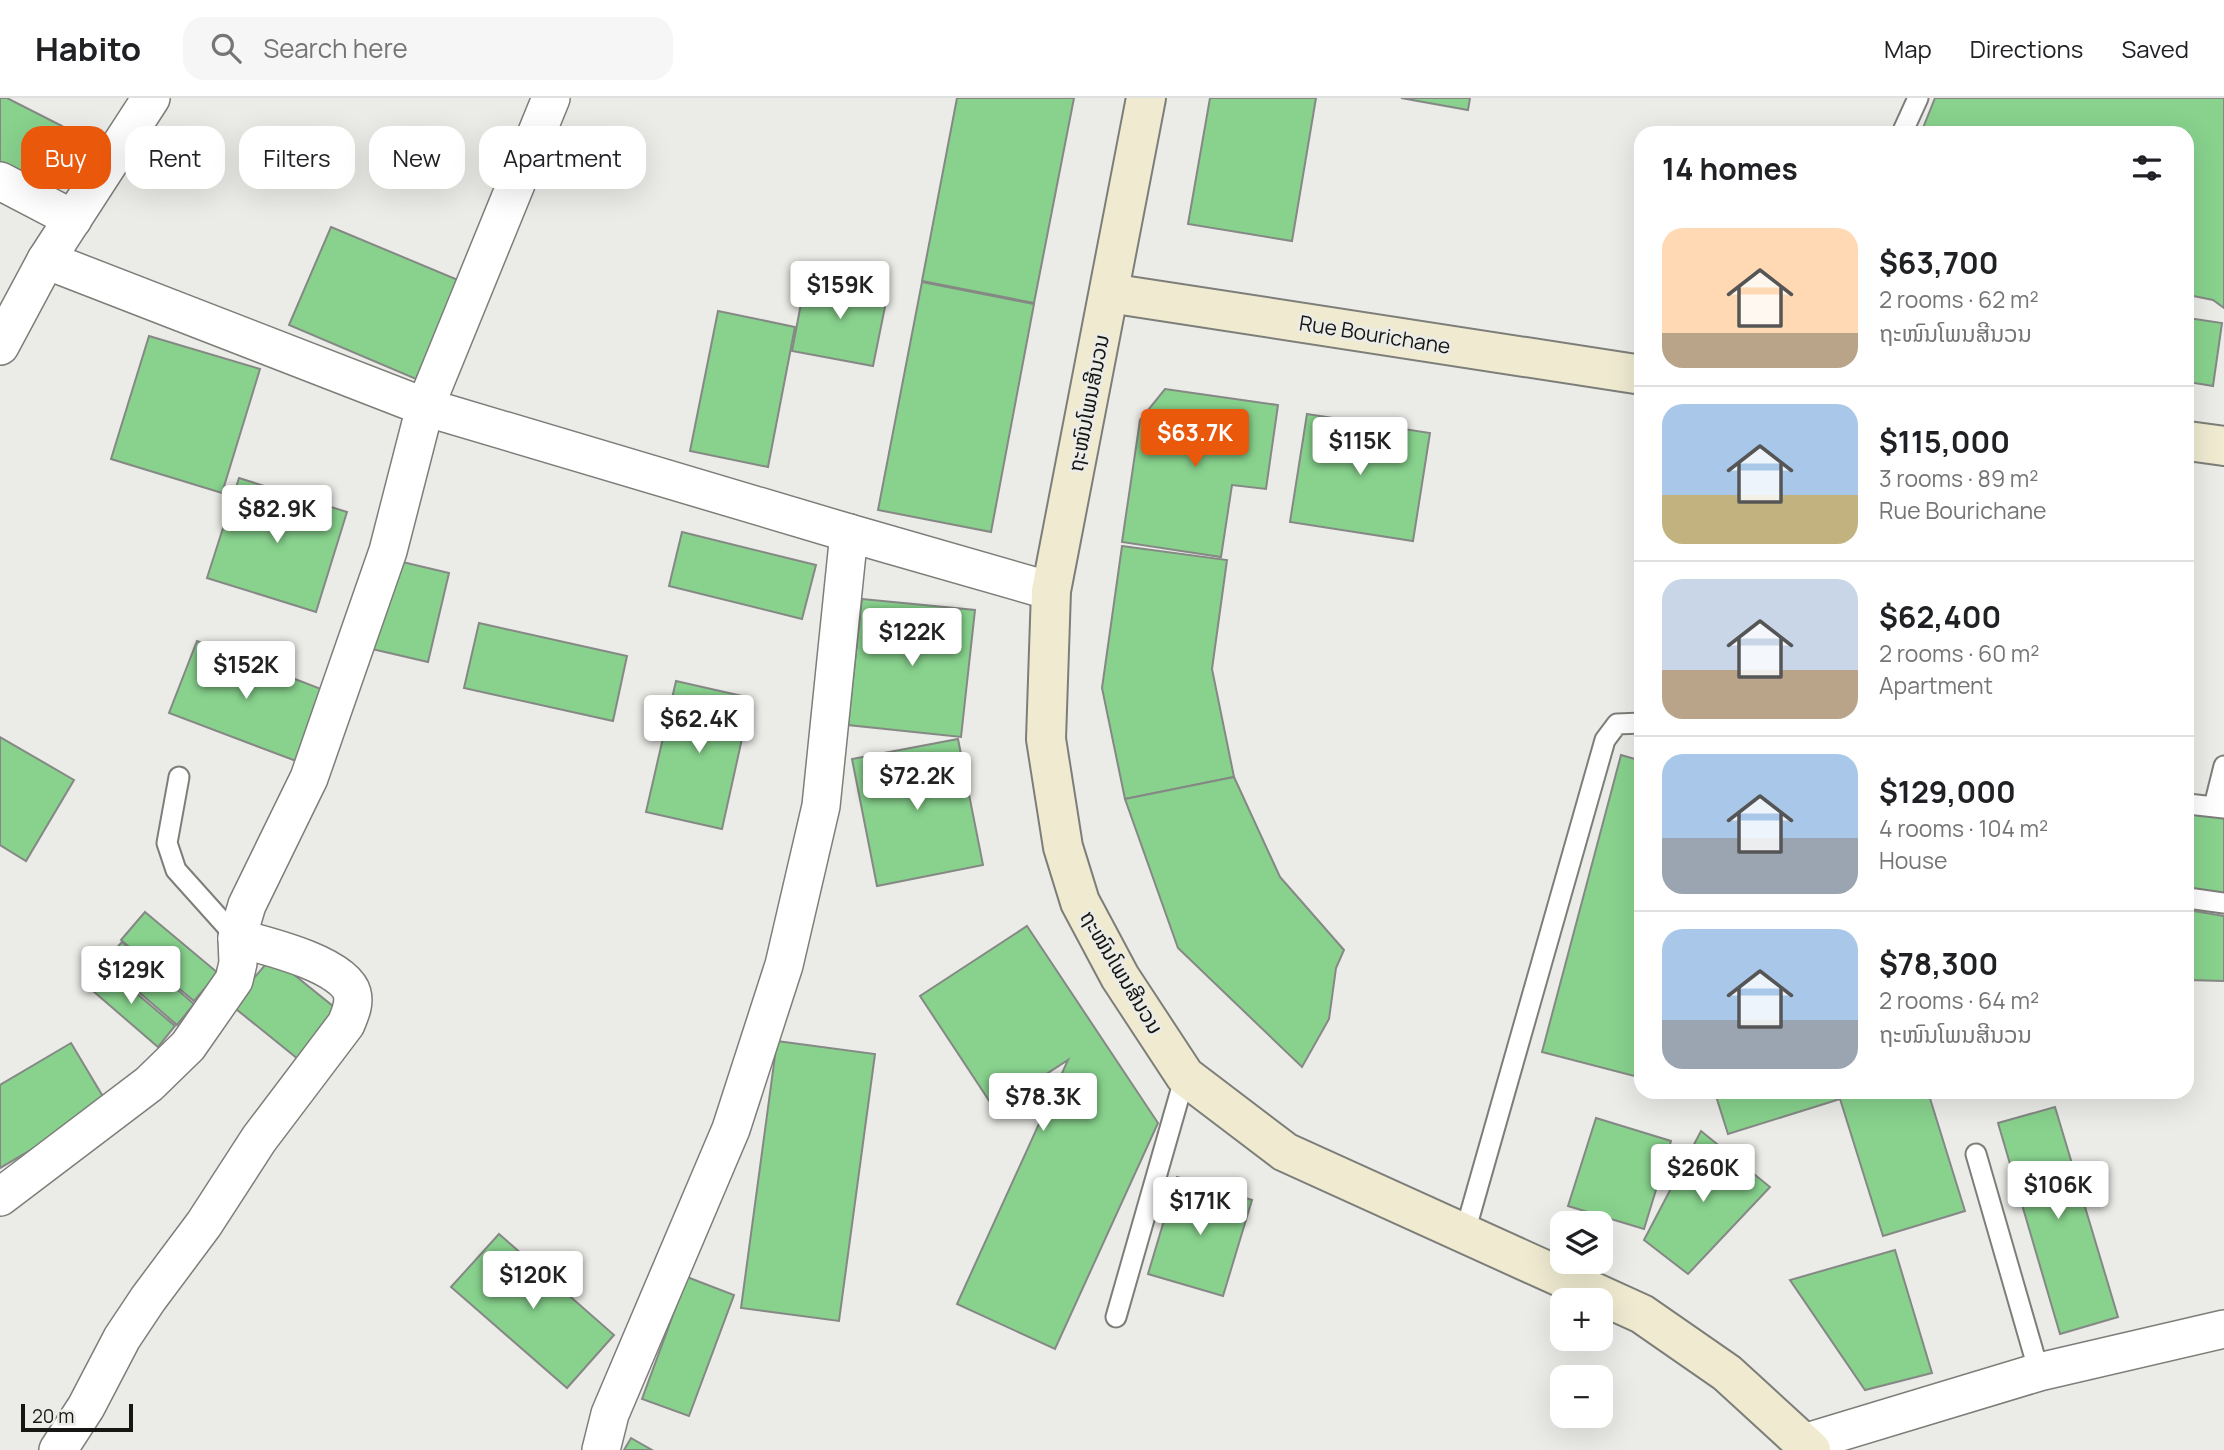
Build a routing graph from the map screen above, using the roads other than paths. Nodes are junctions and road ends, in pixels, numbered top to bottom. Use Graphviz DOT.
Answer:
graph roads {
  1 [pos="151,98"];
  2 [pos="551,98"];
  3 [pos="1146,98"];
  4 [pos="1918,98"];
  5 [pos="1905,126"];
  6 [pos="0,181"];
  7 [pos="73,219"];
  8 [pos="46,260"];
  9 [pos="1109,293"];
  10 [pos="0,346"];
  11 [pos="1634,374"];
  12 [pos="425,407"];
  13 [pos="2194,443"];
  14 [pos="2224,446"];
  15 [pos="849,533"];
  16 [pos="1051,591"];
  17 [pos="1634,723"];
  18 [pos="2224,766"];
  19 [pos="180,777"];
  20 [pos="2194,805"];
  21 [pos="2219,807"];
  22 [pos="2194,899"];
  23 [pos="2224,903"];
  24 [pos="237,938"];
  25 [pos="1185,1076"];
  26 [pos="1976,1154"];
  27 [pos="0,1197"];
  28 [pos="1465,1232"];
  29 [pos="1116,1317"];
  30 [pos="2224,1329"];
  31 [pos="2039,1372"];
  32 [pos="1807,1446"];
  33 [pos="58,1450"];
  34 [pos="601,1450"];
  1 -- 7 [label="street"];
  2 -- 12 [label="street"];
  3 -- 9 [label="street, ຖະໜົນໂພນສີນວນ"];
  4 -- 5 [label="lane"];
  6 -- 7 [label="street"];
  7 -- 8 [label="street"];
  8 -- 10 [label="street"];
  8 -- 12 [label="street"];
  9 -- 11 [label="street, Rue Bourichane"];
  9 -- 16 [label="street, ຖະໜົນໂພນສີນວນ"];
  12 -- 15 [label="street"];
  12 -- 24 [label="street"];
  13 -- 14 [label="street"];
  15 -- 16 [label="street"];
  15 -- 34 [label="street"];
  16 -- 25 [label="street, ຖະໜົນໂພນສີນວນ"];
  17 -- 28 [label="lane"];
  18 -- 21 [label="lane"];
  19 -- 24 [label="lane"];
  20 -- 21 [label="lane"];
  22 -- 23 [label="lane"];
  24 -- 27 [label="street"];
  24 -- 33 [label="street"];
  25 -- 28 [label="street, ຖະໜົນໂພນສີນວນ"];
  25 -- 29 [label="lane"];
  26 -- 31 [label="lane"];
  28 -- 32 [label="street, ຖະໜົນໂພນສີນວນ"];
  30 -- 31 [label="street"];
  31 -- 32 [label="street"];
}
